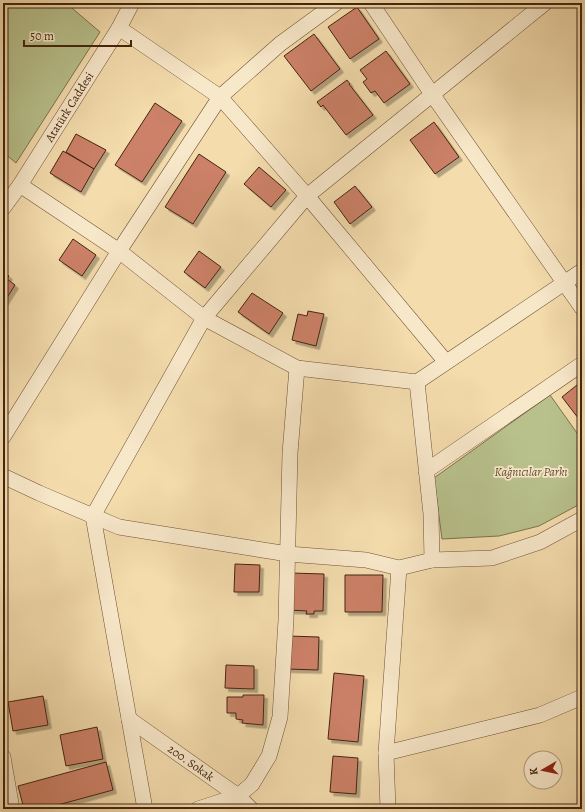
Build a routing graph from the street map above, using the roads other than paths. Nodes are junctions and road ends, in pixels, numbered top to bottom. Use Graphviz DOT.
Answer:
graph roads {
  1 [pos="132,3"];
  2 [pos="336,3"];
  3 [pos="371,3"];
  4 [pos="545,3"];
  5 [pos="119,28"];
  6 [pos="432,94"];
  7 [pos="220,97"];
  8 [pos="20,185"];
  9 [pos="306,196"];
  10 [pos="3,208"];
  11 [pos="119,251"];
  12 [pos="582,271"];
  13 [pos="565,282"];
  14 [pos="582,308"];
  15 [pos="204,318"];
  16 [pos="446,362"];
  17 [pos="582,364"];
  18 [pos="297,368"];
  19 [pos="417,382"];
  20 [pos="3,437"];
  21 [pos="426,471"];
  22 [pos="3,476"];
  23 [pos="93,516"];
  24 [pos="582,519"];
  25 [pos="288,554"];
  26 [pos="432,560"];
  27 [pos="399,568"];
  28 [pos="582,697"];
  29 [pos="129,719"];
  30 [pos="386,753"];
  31 [pos="3,757"];
  32 [pos="238,796"];
  33 [pos="12,809"];
  34 [pos="144,809"];
  35 [pos="198,809"];
  36 [pos="251,809"];
  37 [pos="388,809"];
  1 -- 5 [label="street, Atatürk Caddesi"];
  2 -- 7 [label="street"];
  3 -- 6 [label="street"];
  4 -- 6 [label="street"];
  5 -- 7 [label="street"];
  5 -- 8 [label="street, Atatürk Caddesi"];
  6 -- 9 [label="street"];
  6 -- 13 [label="street"];
  7 -- 9 [label="street"];
  7 -- 11 [label="street"];
  8 -- 10 [label="street, Atatürk Caddesi"];
  8 -- 11 [label="street"];
  9 -- 15 [label="street"];
  9 -- 16 [label="street"];
  11 -- 15 [label="street"];
  11 -- 20 [label="street"];
  12 -- 13 [label="street"];
  13 -- 14 [label="street"];
  13 -- 16 [label="street"];
  15 -- 18 [label="street"];
  15 -- 23 [label="street"];
  16 -- 19 [label="street"];
  17 -- 21 [label="street"];
  18 -- 19 [label="street"];
  18 -- 25 [label="street"];
  19 -- 21 [label="street"];
  21 -- 26 [label="street"];
  22 -- 23 [label="street"];
  23 -- 25 [label="street"];
  23 -- 29 [label="street"];
  24 -- 26 [label="street"];
  25 -- 27 [label="street"];
  25 -- 32 [label="street"];
  26 -- 27 [label="street"];
  27 -- 30 [label="street"];
  28 -- 30 [label="street"];
  29 -- 32 [label="street, 200. Sokak"];
  29 -- 34 [label="street"];
  30 -- 37 [label="street"];
  31 -- 33 [label="street"];
  32 -- 35 [label="street"];
  32 -- 36 [label="street, 200. Sokak"];
}
